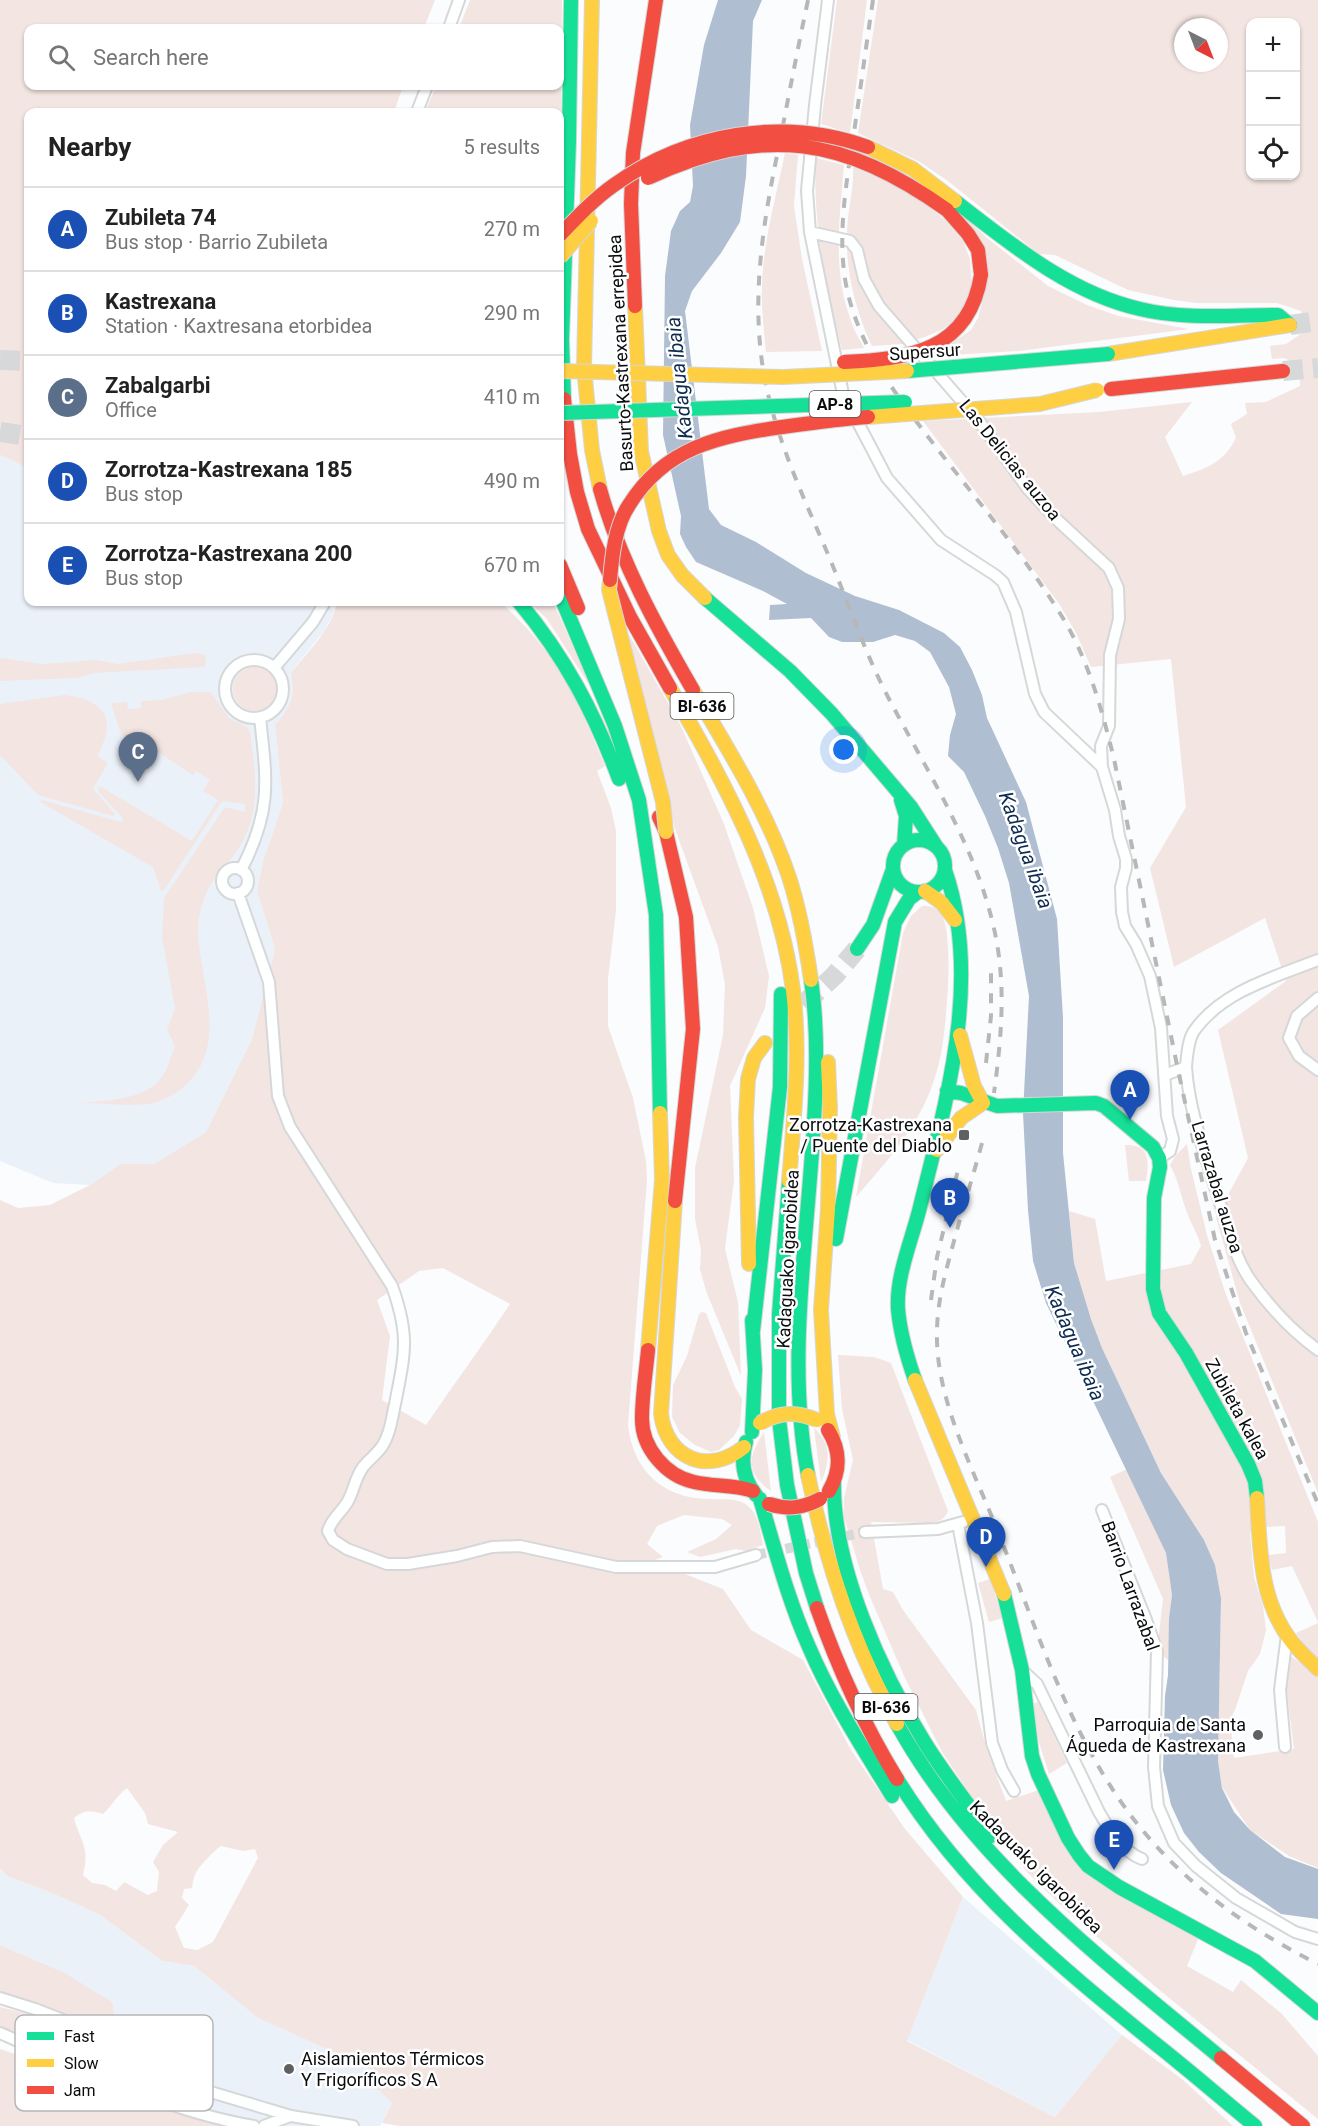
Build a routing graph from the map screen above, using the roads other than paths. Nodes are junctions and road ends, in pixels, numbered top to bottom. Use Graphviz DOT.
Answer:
graph roads {
  1 [pos="459,0"];
  2 [pos="571,0"];
  3 [pos="592,0"];
  4 [pos="656,0"];
  5 [pos="828,0"];
  6 [pos="450,24"];
  7 [pos="425,90"];
  8 [pos="419,108"];
  9 [pos="951,205"];
  10 [pos="564,231"];
  11 [pos="810,232"];
  12 [pos="564,237"];
  13 [pos="564,252"];
  14 [pos="564,371"];
  15 [pos="1283,371"];
  16 [pos="700,375"];
  17 [pos="1104,390"];
  18 [pos="564,404"];
  19 [pos="564,412"];
  20 [pos="564,574"];
  21 [pos="564,605"];
  22 [pos="323,606"];
  23 [pos="523,606"];
  24 [pos="274,668"];
  25 [pos="260,718"];
  26 [pos="1102,767"];
  27 [pos="896,789"];
  28 [pos="666,832"];
  29 [pos="644,833"];
  30 [pos="904,845"];
  31 [pos="936,846"];
  32 [pos="893,868"];
  33 [pos="786,869"];
  34 [pos="242,870"];
  35 [pos="945,870"];
  36 [pos="921,891"];
  37 [pos="238,893"];
  38 [pos="775,911"];
  39 [pos="956,923"];
  40 [pos="857,949"];
  41 [pos="1318,960"];
  42 [pos="1318,998"];
  43 [pos="959,1032"];
  44 [pos="765,1043"];
  45 [pos="1186,1067"];
  46 [pos="1318,1070"];
  47 [pos="1165,1075"];
  48 [pos="947,1091"];
  49 [pos="990,1104"];
  50 [pos="932,1157"];
  51 [pos="1160,1158"];
  52 [pos="753,1331"];
  53 [pos="1318,1350"];
  54 [pos="825,1361"];
  55 [pos="756,1427"];
  56 [pos="833,1437"];
  57 [pos="744,1447"];
  58 [pos="834,1483"];
  59 [pos="761,1498"];
  60 [pos="1102,1510"];
  61 [pos="958,1524"];
  62 [pos="975,1525"];
  63 [pos="865,1532"];
  64 [pos="756,1555"];
  65 [pos="1287,1635"];
  66 [pos="1318,1669"];
  67 [pos="1022,1670"];
  68 [pos="1285,1747"];
  69 [pos="1014,1791"];
  70 [pos="1143,1859"];
  71 [pos="970,1877"];
  72 [pos="1017,1879"];
  73 [pos="1318,1939"];
  74 [pos="0,1998"];
  75 [pos="1318,2013"];
  76 [pos="50,2015"];
  77 [pos="0,2033"];
  78 [pos="15,2040"];
  79 [pos="213,2092"];
  80 [pos="190,2111"];
  81 [pos="291,2116"];
  82 [pos="254,2126"];
  83 [pos="264,2126"];
  84 [pos="353,2126"];
  85 [pos="1255,2126"];
  86 [pos="1303,2126"];
  1 -- 6 [label="street"];
  2 -- 12 [label="main road, Kadaguako igarobidea / BI-636"];
  3 -- 33 [label="main road, Kadaguako igarobidea / BI-636"];
  4 -- 27 [label="main road, Basurto-Kastrexana errepidea"];
  5 -- 11 [label="street, Las Delicias auzoa"];
  7 -- 8 [label="street"];
  9 -- 10 [label="main road, bridge"];
  9 -- 13 [label="main road, bridge"];
  9 -- 16 [label="main road, bridge"];
  9 -- 16 [label="main road, Supersur / AP-8, bridge"];
  11 -- 26 [label="street, Las Delicias auzoa"];
  11 -- 26 [label="street, Las Delicias auzoa"];
  14 -- 16 [label="main road, Supersur / AP-8, bridge"];
  15 -- 17 [label="main road, AP-8"];
  17 -- 19 [label="main road, AP-8, bridge"];
  17 -- 28 [label="main road, bridge"];
  18 -- 38 [label="main road, Kadaguako igarobidea / BI-636"];
  20 -- 28 [label="main road"];
  21 -- 29 [label="main road"];
  22 -- 24 [label="street"];
  23 -- 29 [label="main road"];
  24 -- 25 [label="street"];
  24 -- 25 [label="street"];
  25 -- 34 [label="street"];
  26 -- 47 [label="street, Las Delicias auzoa"];
  27 -- 30 [label="main road, Basurto-Kastrexana errepidea"];
  27 -- 31 [label="main road, Basurto-Kastrexana errepidea"];
  28 -- 57 [label="main road"];
  29 -- 59 [label="main road"];
  30 -- 31 [label="main road"];
  30 -- 32 [label="main road"];
  31 -- 35 [label="main road"];
  32 -- 36 [label="main road"];
  32 -- 40 [label="main road"];
  33 -- 54 [label="main road"];
  33 -- 72 [label="main road, Kadaguako igarobidea / BI-636"];
  34 -- 37 [label="street"];
  34 -- 37 [label="street"];
  35 -- 36 [label="main road"];
  35 -- 39 [label="main road"];
  36 -- 39 [label="main road"];
  36 -- 54 [label="main road"];
  37 -- 64 [label="street"];
  38 -- 52 [label="main road"];
  38 -- 71 [label="main road, Kadaguako igarobidea / BI-636"];
  39 -- 43 [label="main road"];
  41 -- 45 [label="street, Larrazabal auzoa"];
  42 -- 46 [label="street"];
  43 -- 48 [label="main road"];
  43 -- 49 [label="main road"];
  44 -- 52 [label="main road"];
  45 -- 47 [label="street"];
  45 -- 53 [label="street, Larrazabal auzoa"];
  47 -- 51 [label="street, Las Delicias auzoa"];
  48 -- 49 [label="main road"];
  48 -- 50 [label="main road"];
  49 -- 50 [label="main road"];
  49 -- 51 [label="main road"];
  50 -- 62 [label="main road"];
  51 -- 65 [label="main road, Zubileta kalea"];
  52 -- 55 [label="main road"];
  54 -- 56 [label="main road"];
  55 -- 56 [label="main road, bridge"];
  55 -- 57 [label="main road"];
  56 -- 58 [label="main road"];
  57 -- 59 [label="main road"];
  58 -- 59 [label="main road, bridge"];
  58 -- 72 [label="main road"];
  59 -- 71 [label="main road"];
  60 -- 73 [label="street, Barrio Larrazabal"];
  61 -- 62 [label="street"];
  61 -- 63 [label="street"];
  61 -- 69 [label="street"];
  62 -- 67 [label="main road"];
  65 -- 66 [label="main road, Zubileta kalea"];
  65 -- 68 [label="street"];
  67 -- 70 [label="street"];
  67 -- 75 [label="main road"];
  71 -- 85 [label="main road, Kadaguako igarobidea / BI-636"];
  72 -- 86 [label="main road, Kadaguako igarobidea / BI-636"];
  74 -- 76 [label="street"];
  77 -- 78 [label="street"];
  79 -- 81 [label="street"];
  80 -- 82 [label="street"];
  81 -- 83 [label="street"];
  81 -- 84 [label="street"];
}
